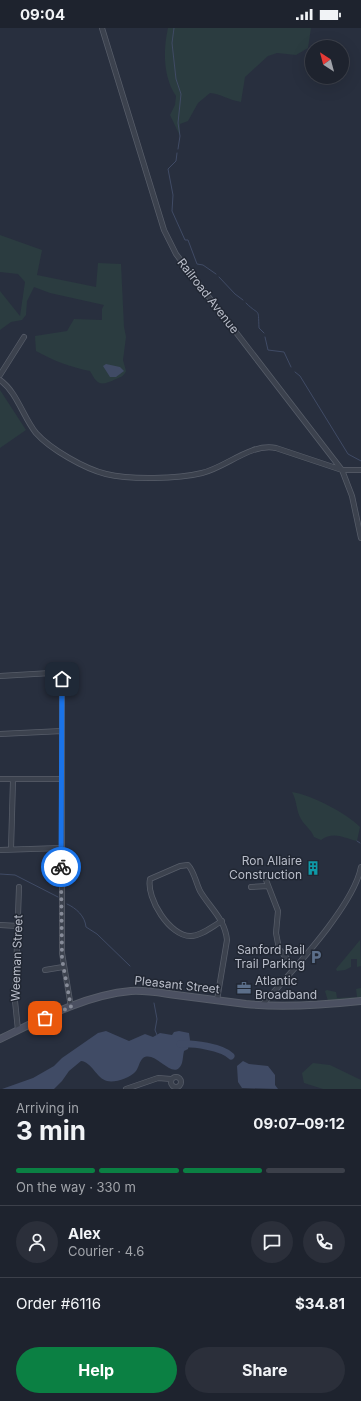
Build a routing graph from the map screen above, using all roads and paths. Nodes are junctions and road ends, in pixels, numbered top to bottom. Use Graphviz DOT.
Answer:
graph roads {
  1 [pos="102,28"];
  2 [pos="24,337"];
  3 [pos="0,375"];
  4 [pos="0,380"];
  5 [pos="342,470"];
  6 [pos="361,470"];
  7 [pos="361,538"];
  8 [pos="0,676"];
  9 [pos="62,731"];
  10 [pos="0,734"];
  11 [pos="0,779"];
  12 [pos="62,779"];
  13 [pos="13,780"];
  14 [pos="61,848"];
  15 [pos="11,849"];
  16 [pos="0,850"];
  17 [pos="361,867"];
  18 [pos="266,880"];
  19 [pos="268,886"];
  20 [pos="19,887"];
  21 [pos="251,887"];
  22 [pos="222,921"];
  23 [pos="0,925"];
  24 [pos="18,926"];
  25 [pos="63,967"];
  26 [pos="294,967"];
  27 [pos="45,970"];
  28 [pos="218,1000"];
  29 [pos="361,1001"];
  30 [pos="263,1004"];
  31 [pos="71,1007"];
  32 [pos="18,1030"];
  33 [pos="0,1039"];
  34 [pos="171,1079"];
  35 [pos="126,1089"];
  1 -- 5 [label="street, Railroad Avenue"];
  2 -- 3 [label="street"];
  4 -- 5 [label="street"];
  5 -- 6 [label="street"];
  5 -- 7 [label="street, Railroad Avenue"];
  8 -- 9 [label="street"];
  9 -- 10 [label="street"];
  9 -- 12 [label="street"];
  11 -- 13 [label="street"];
  12 -- 13 [label="street"];
  12 -- 14 [label="street"];
  13 -- 15 [label="street"];
  14 -- 15 [label="street"];
  14 -- 25 [label="street"];
  15 -- 16 [label="street"];
  17 -- 26 [label="street"];
  18 -- 19 [label="street"];
  19 -- 21 [label="street"];
  19 -- 26 [label="street"];
  20 -- 24 [label="street, Weeman Street"];
  22 -- 22 [label="street"];
  22 -- 28 [label="street"];
  23 -- 24 [label="street"];
  24 -- 32 [label="street, Weeman Street"];
  25 -- 27 [label="street"];
  25 -- 31 [label="street"];
  26 -- 30 [label="street"];
  28 -- 30 [label="main road, Pleasant Street"];
  28 -- 31 [label="main road, Pleasant Street"];
  29 -- 30 [label="main road, Pleasant Street"];
  31 -- 32 [label="main road, Pleasant Street"];
  32 -- 33 [label="main road, Pleasant Street"];
  34 -- 35 [label="street"];
}
